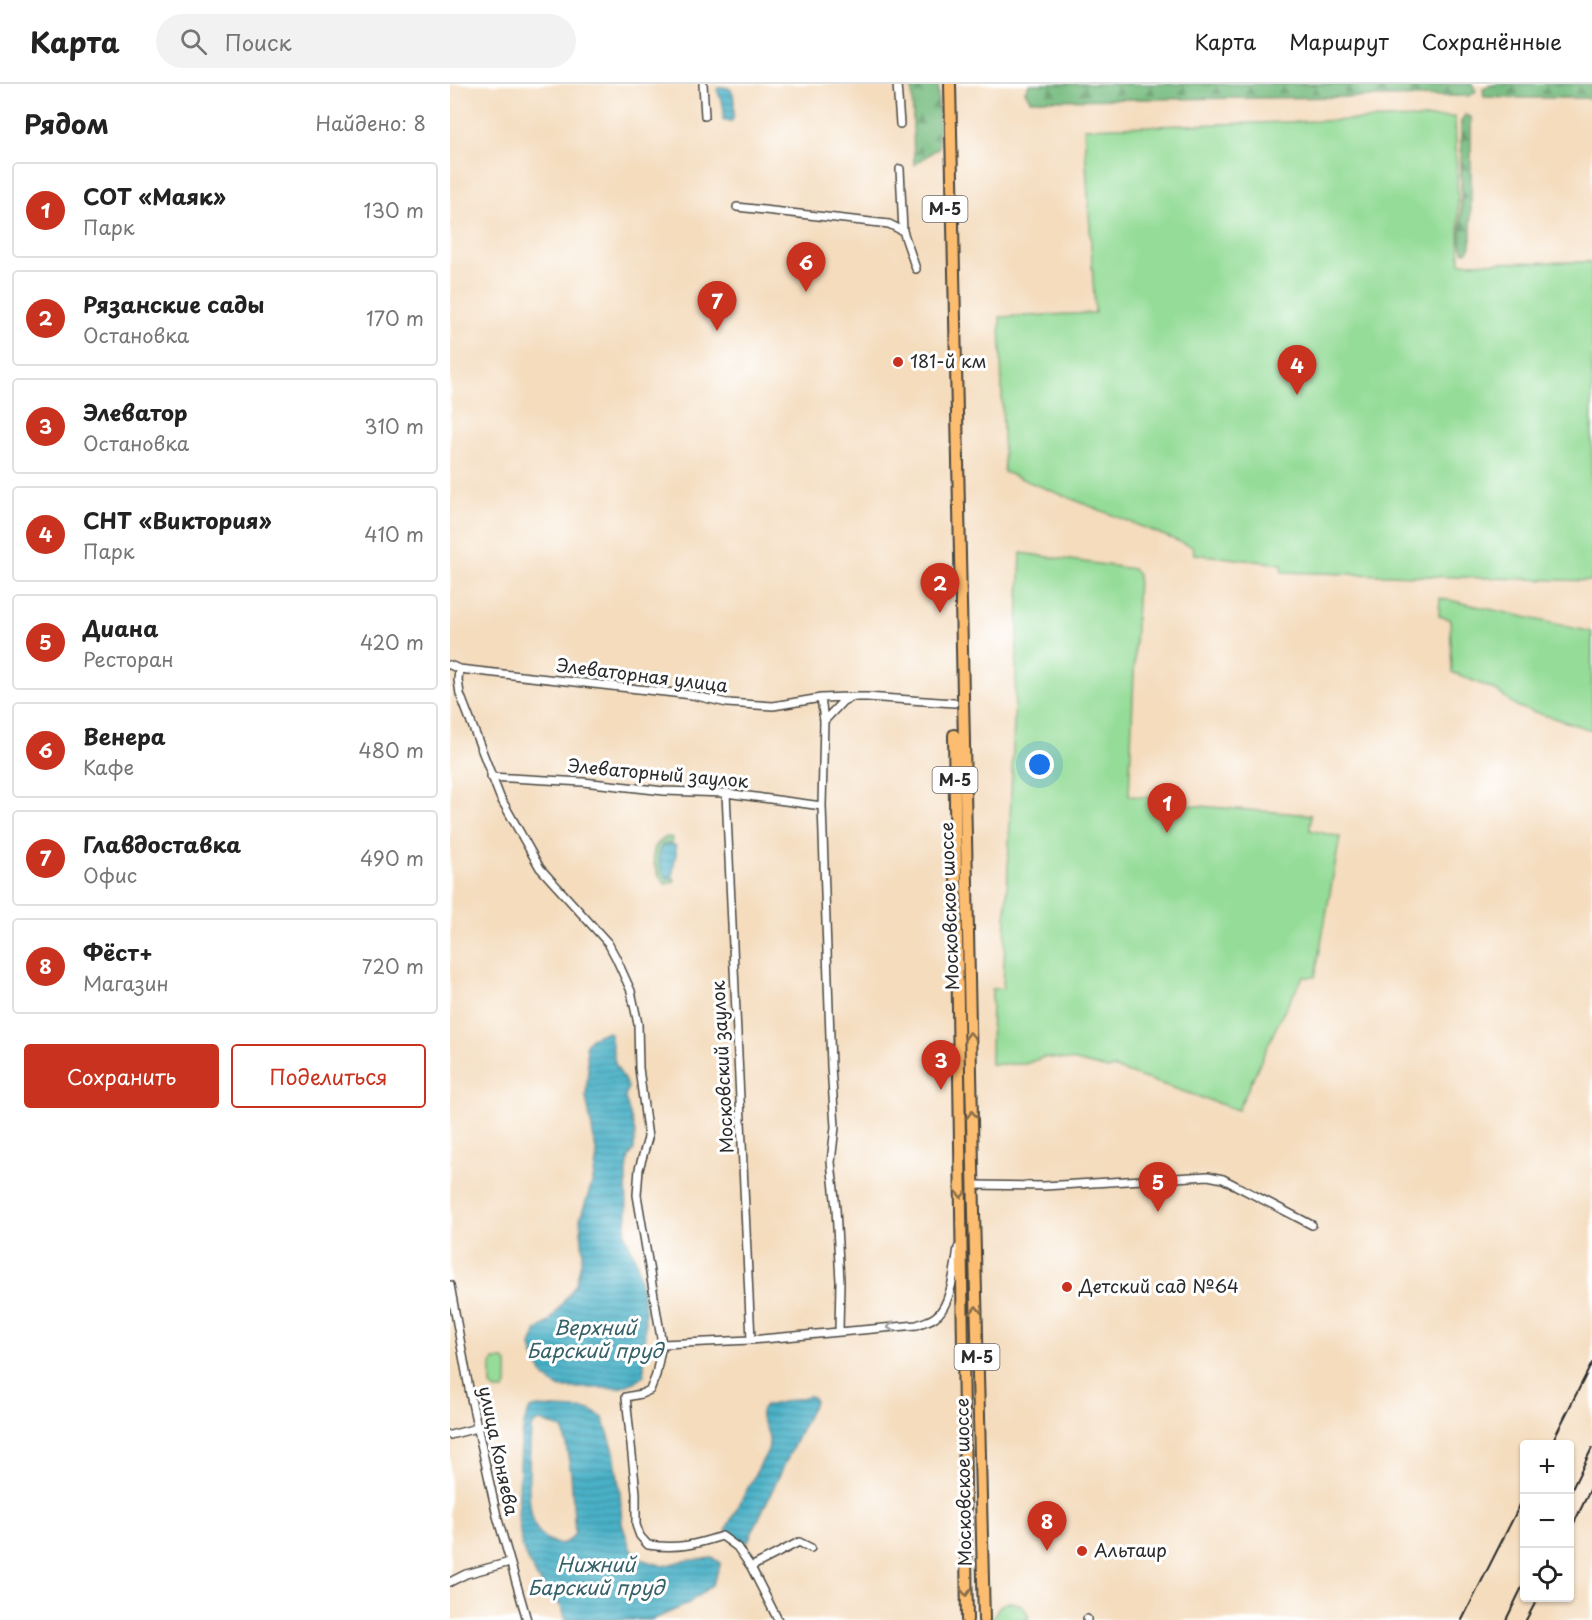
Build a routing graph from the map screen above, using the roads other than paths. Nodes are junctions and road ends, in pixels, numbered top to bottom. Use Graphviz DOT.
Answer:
graph roads {
  1 [pos="703,84"];
  2 [pos="897,84"];
  3 [pos="943,84"];
  4 [pos="950,84"];
  5 [pos="705,116"];
  6 [pos="900,124"];
  7 [pos="900,169"];
  8 [pos="737,207"];
  9 [pos="903,231"];
  10 [pos="916,269"];
  11 [pos="450,665"];
  12 [pos="459,669"];
  13 [pos="851,697"];
  14 [pos="821,698"];
  15 [pos="954,703"];
  16 [pos="824,721"];
  17 [pos="491,777"];
  18 [pos="726,793"];
  19 [pos="822,806"];
  20 [pos="973,1185"];
  21 [pos="1312,1225"];
  22 [pos="962,1226"];
  23 [pos="450,1286"];
  24 [pos="840,1331"];
  25 [pos="751,1340"];
  26 [pos="662,1344"];
  27 [pos="477,1428"];
  28 [pos="450,1435"];
  29 [pos="811,1548"];
  30 [pos="510,1562"];
  31 [pos="751,1567"];
  32 [pos="450,1582"];
  33 [pos="527,1620"];
  34 [pos="778,1620"];
  35 [pos="967,1620"];
  36 [pos="984,1620"];
  1 -- 5 [label="street"];
  2 -- 6 [label="street"];
  3 -- 15 [label="highway, Московское шоссе / М-5"];
  20 -- 4 [label="highway, Московское шоссе / М-5, one-way"];
  7 -- 9 [label="street"];
  8 -- 9 [label="street"];
  9 -- 10 [label="street"];
  11 -- 12 [label="street, Элеваторная улица"];
  12 -- 14 [label="street, Элеваторная улица"];
  12 -- 17 [label="street"];
  13 -- 14 [label="street, Элеваторная улица"];
  13 -- 15 [label="street, Элеваторная улица"];
  13 -- 16 [label="street"];
  14 -- 16 [label="street"];
  15 -- 22 [label="highway, Московское шоссе / М-5, one-way"];
  16 -- 19 [label="street"];
  17 -- 18 [label="street, Элеваторный заулок"];
  17 -- 26 [label="street"];
  18 -- 19 [label="street, Элеваторный заулок"];
  18 -- 25 [label="street, Московский заулок"];
  19 -- 24 [label="street"];
  20 -- 21 [label="street"];
  36 -- 20 [label="highway, Московское шоссе / М-5, one-way"];
  22 -- 24 [label="street, one-way"];
  22 -- 35 [label="highway, Московское шоссе / М-5, one-way"];
  23 -- 27 [label="street, улица Коняева"];
  24 -- 25 [label="street"];
  25 -- 26 [label="street"];
  26 -- 31 [label="street"];
  27 -- 28 [label="street"];
  27 -- 30 [label="street, улица Коняева"];
  29 -- 31 [label="street"];
  30 -- 32 [label="street"];
  30 -- 33 [label="street, улица Коняева"];
  31 -- 34 [label="street"];
}
